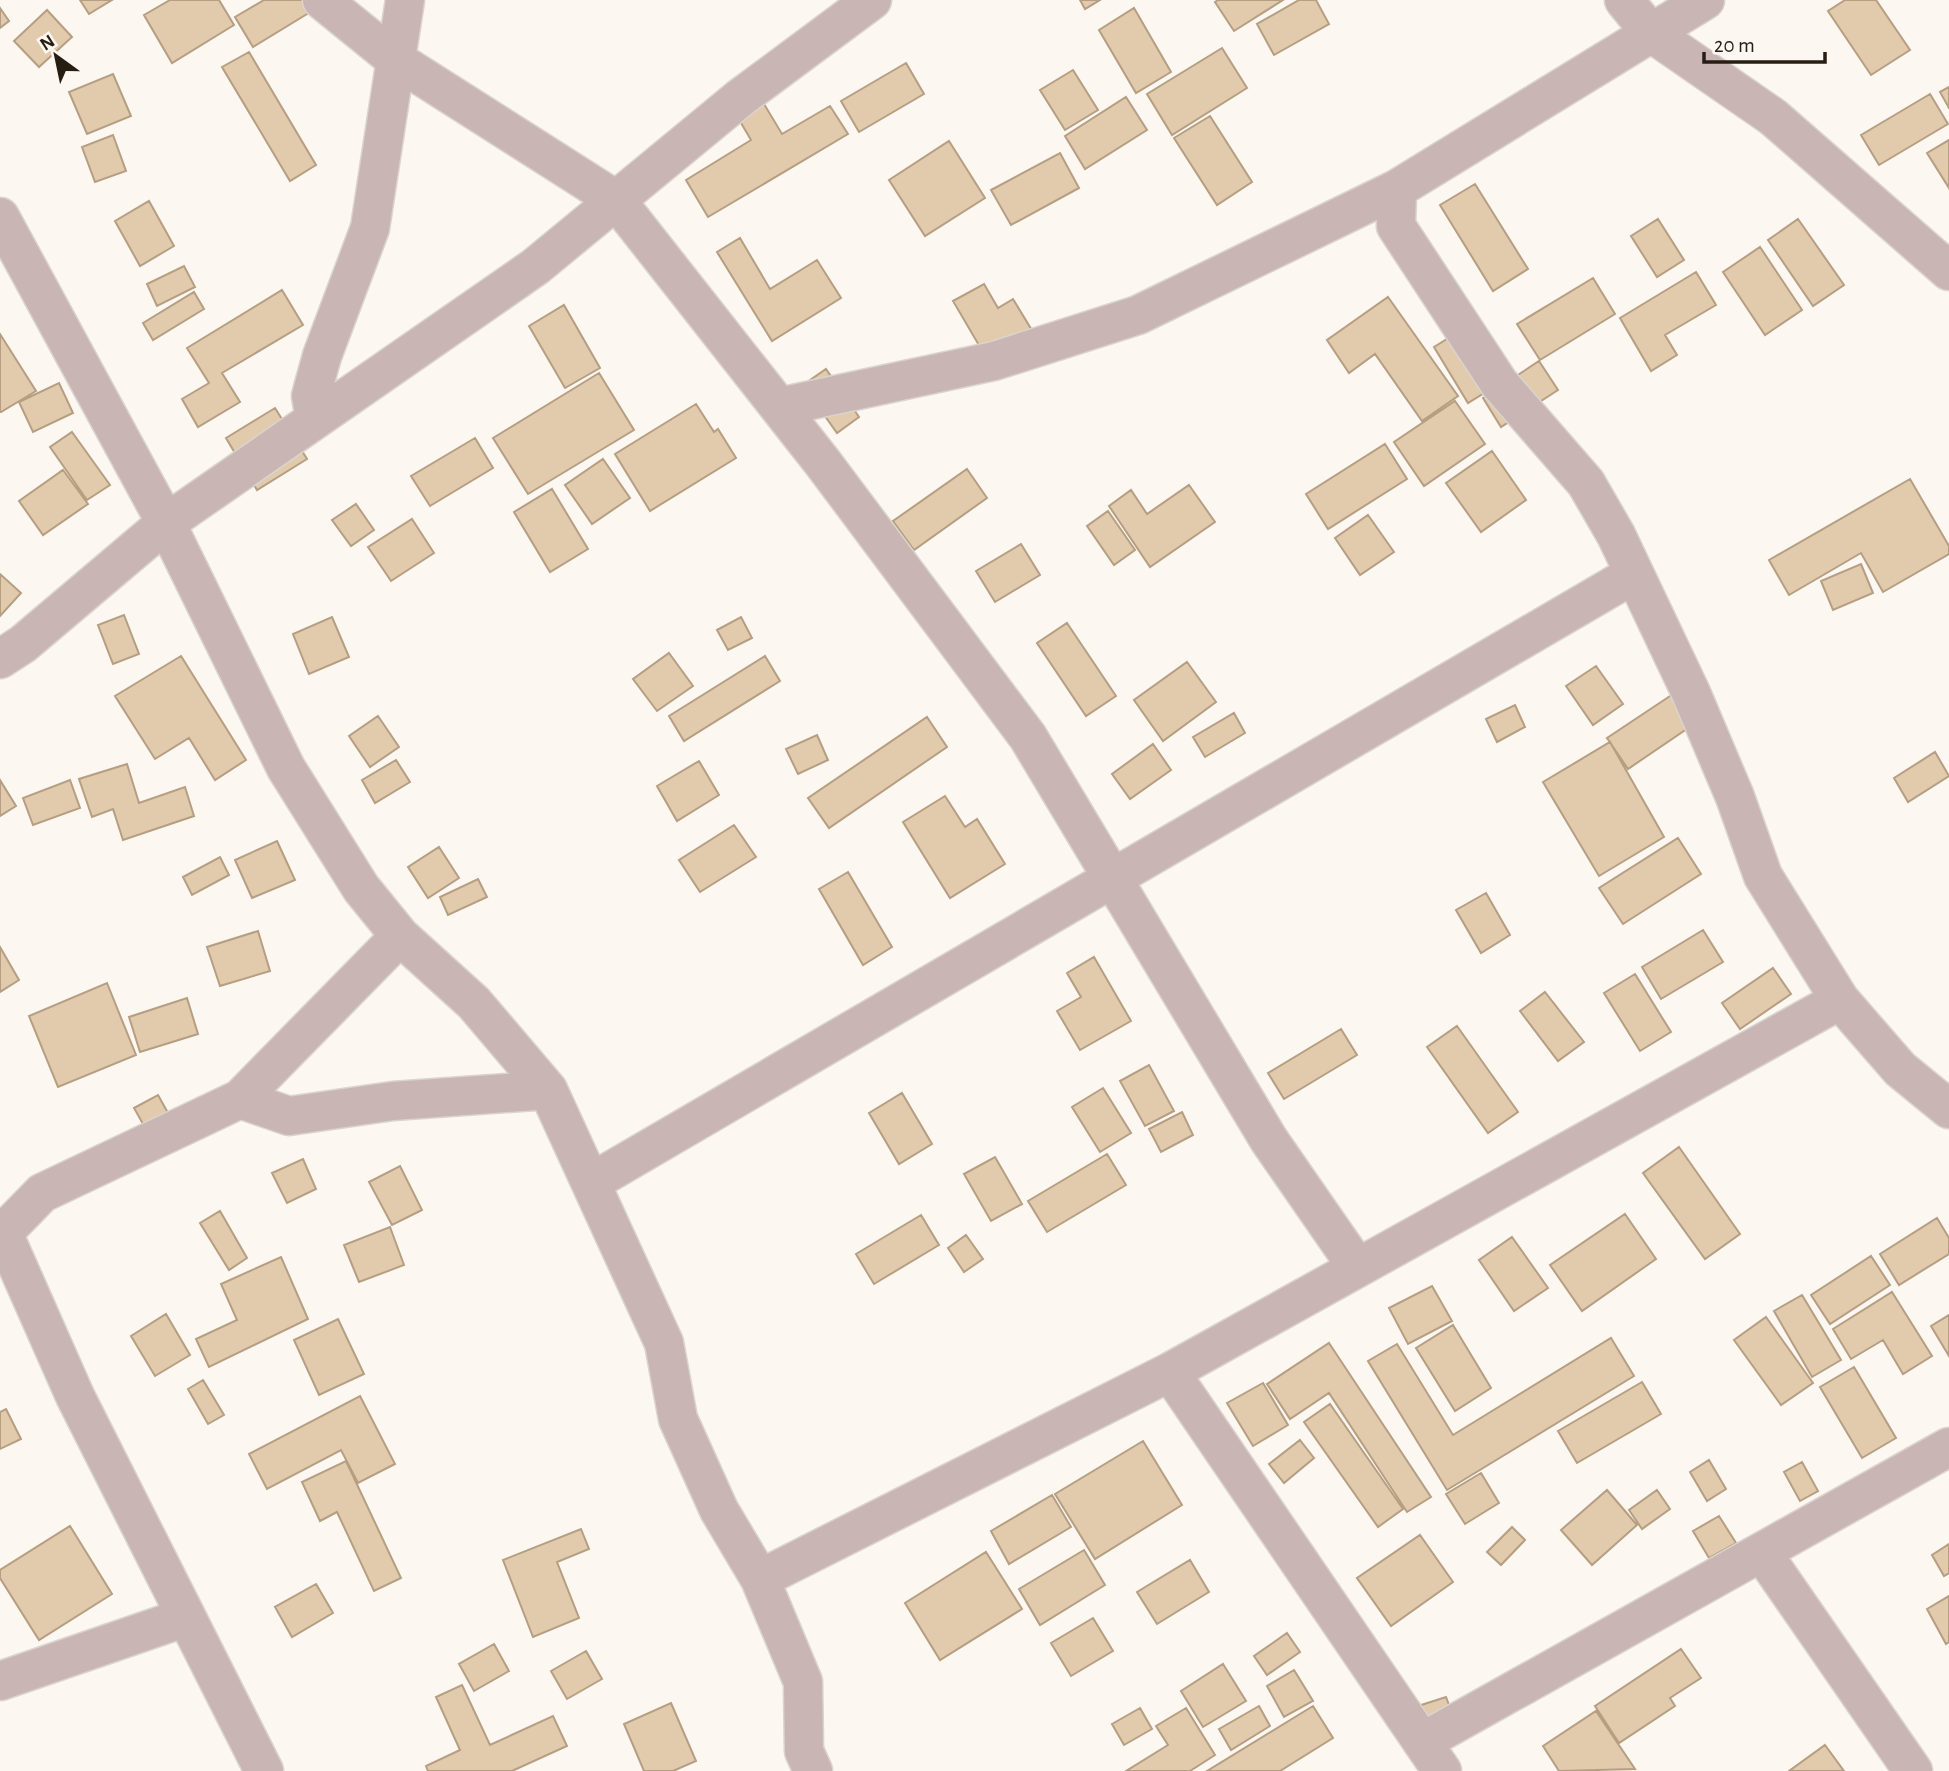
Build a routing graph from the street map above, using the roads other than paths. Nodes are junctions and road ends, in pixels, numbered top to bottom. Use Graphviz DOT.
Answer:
graph roads {
  1 [pos="322,0"];
  2 [pos="405,0"];
  3 [pos="872,0"];
  4 [pos="1624,0"];
  5 [pos="1705,0"];
  6 [pos="1650,32"];
  7 [pos="396,60"];
  8 [pos="1397,189"];
  9 [pos="617,200"];
  10 [pos="0,217"];
  11 [pos="1949,271"];
  12 [pos="779,407"];
  13 [pos="315,419"];
  14 [pos="166,523"];
  15 [pos="1634,573"];
  16 [pos="0,659"];
  17 [pos="1111,877"];
  18 [pos="400,936"];
  19 [pos="1840,1000"];
  20 [pos="548,1090"];
  21 [pos="240,1099"];
  22 [pos="1949,1109"];
  23 [pos="592,1182"];
  24 [pos="1,1233"];
  25 [pos="1357,1267"];
  26 [pos="1170,1372"];
  27 [pos="1949,1447"];
  28 [pos="1763,1554"];
  29 [pos="760,1579"];
  30 [pos="186,1617"];
  31 [pos="0,1681"];
  32 [pos="1432,1757"];
  33 [pos="264,1771"];
  34 [pos="813,1771"];
  35 [pos="1913,1771"];
  1 -- 7 [label="street"];
  2 -- 7 [label="street"];
  3 -- 9 [label="street"];
  4 -- 6 [label="street"];
  5 -- 6 [label="street"];
  6 -- 8 [label="street"];
  6 -- 11 [label="street"];
  7 -- 9 [label="street"];
  7 -- 13 [label="street"];
  8 -- 12 [label="street"];
  8 -- 15 [label="street"];
  9 -- 12 [label="street"];
  9 -- 13 [label="street"];
  10 -- 14 [label="street"];
  12 -- 17 [label="street"];
  13 -- 14 [label="street"];
  14 -- 16 [label="street"];
  14 -- 18 [label="street"];
  15 -- 17 [label="street"];
  15 -- 19 [label="street"];
  17 -- 23 [label="street"];
  17 -- 25 [label="street"];
  18 -- 20 [label="street"];
  18 -- 21 [label="street"];
  19 -- 22 [label="street"];
  19 -- 25 [label="street"];
  20 -- 21 [label="street"];
  20 -- 23 [label="street"];
  21 -- 24 [label="street"];
  23 -- 29 [label="street"];
  24 -- 30 [label="street"];
  25 -- 26 [label="street"];
  26 -- 29 [label="street"];
  26 -- 32 [label="street"];
  27 -- 28 [label="street"];
  28 -- 32 [label="street"];
  28 -- 35 [label="street"];
  29 -- 34 [label="street"];
  30 -- 31 [label="street"];
  30 -- 33 [label="street"];
}
